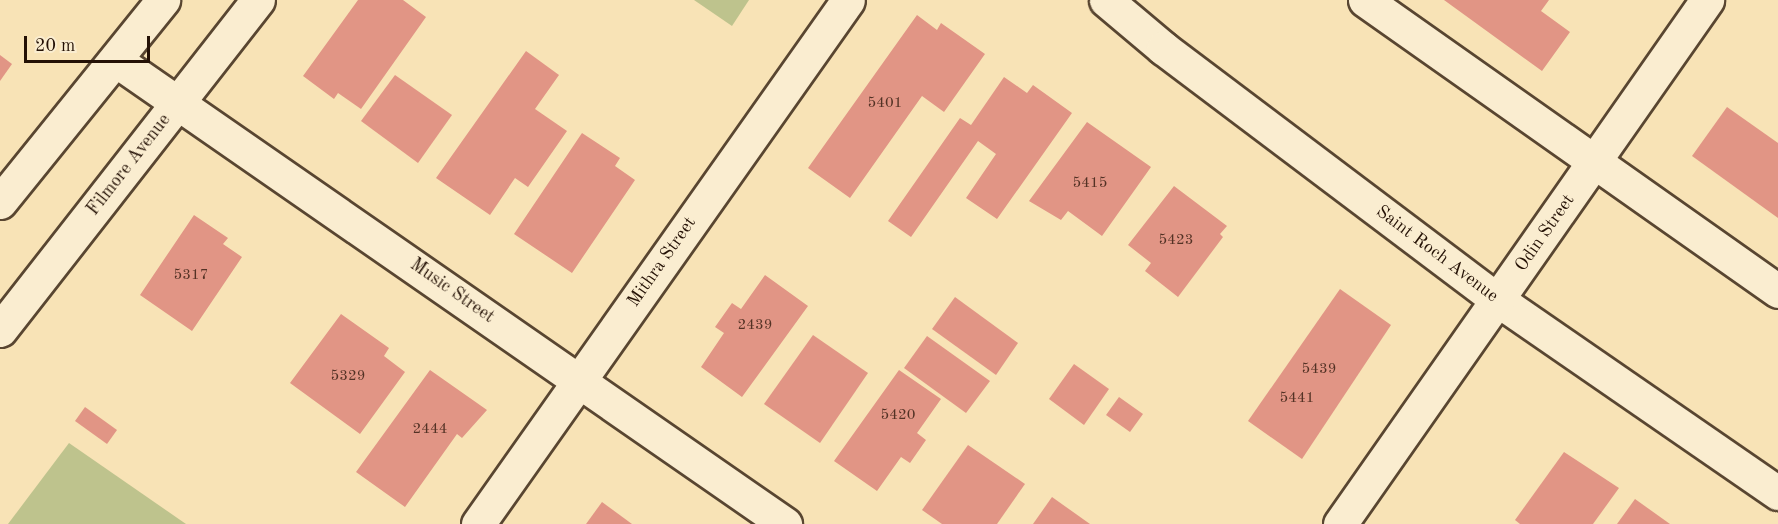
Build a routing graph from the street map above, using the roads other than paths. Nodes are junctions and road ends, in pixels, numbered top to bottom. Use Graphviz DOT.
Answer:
graph roads {
  1 [pos="163,0"];
  2 [pos="258,0"];
  3 [pos="848,0"];
  4 [pos="1106,0"];
  5 [pos="1365,0"];
  6 [pos="1707,0"];
  7 [pos="117,61"];
  8 [pos="178,102"];
  9 [pos="1594,162"];
  10 [pos="0,202"];
  11 [pos="1778,291"];
  12 [pos="1498,300"];
  13 [pos="0,330"];
  14 [pos="579,379"];
  15 [pos="1778,493"];
  16 [pos="478,524"];
  17 [pos="784,524"];
  18 [pos="1340,524"];
  1 -- 7 [label="street"];
  2 -- 8 [label="street, Filmore Avenue"];
  3 -- 14 [label="street, Mithra Street"];
  4 -- 12 [label="street, Saint Roch Avenue"];
  5 -- 9 [label="street"];
  6 -- 9 [label="street, Odin Street"];
  7 -- 8 [label="street, Music Street"];
  7 -- 10 [label="street"];
  8 -- 13 [label="street, Filmore Avenue"];
  8 -- 14 [label="street, Music Street"];
  9 -- 11 [label="street"];
  9 -- 12 [label="street, Odin Street"];
  12 -- 15 [label="street, Saint Roch Avenue"];
  12 -- 18 [label="street, Odin Street"];
  14 -- 16 [label="street, Mithra Street"];
  14 -- 17 [label="street, Music Street"];
}
